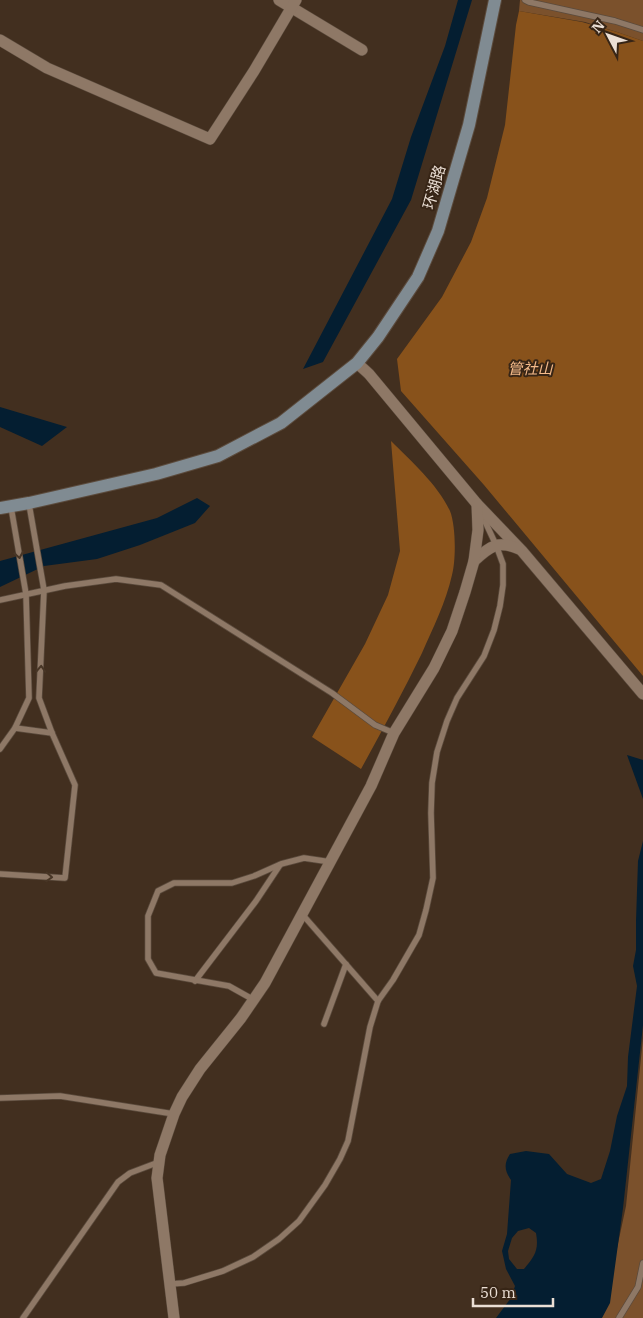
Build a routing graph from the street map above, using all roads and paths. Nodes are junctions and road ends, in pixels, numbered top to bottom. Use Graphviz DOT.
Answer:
graph roads {
  1 [pos="279,0"];
  2 [pos="495,0"];
  3 [pos="529,1"];
  4 [pos="294,4"];
  5 [pos="643,30"];
  6 [pos="0,40"];
  7 [pos="362,50"];
  8 [pos="357,363"];
  9 [pos="29,503"];
  10 [pos="477,504"];
  11 [pos="5,507"];
  12 [pos="496,545"];
  13 [pos="522,551"];
  14 [pos="474,561"];
  15 [pos="44,590"];
  16 [pos="26,594"];
  17 [pos="0,600"];
  18 [pos="643,694"];
  19 [pos="29,698"];
  20 [pos="39,698"];
  21 [pos="15,728"];
  22 [pos="52,733"];
  23 [pos="394,733"];
  24 [pos="0,749"];
  25 [pos="330,862"];
  26 [pos="280,864"];
  27 [pos="0,874"];
  28 [pos="302,914"];
  29 [pos="346,964"];
  30 [pos="195,981"];
  31 [pos="254,1000"];
  32 [pos="378,1001"];
  33 [pos="324,1024"];
  34 [pos="0,1098"];
  35 [pos="174,1114"];
  36 [pos="159,1162"];
  37 [pos="643,1263"];
  38 [pos="170,1284"];
  39 [pos="23,1318"];
  40 [pos="174,1318"];
  41 [pos="619,1318"];
  1 -- 4 [label="street"];
  2 -- 8 [label="street, 环湖路"];
  3 -- 5 [label="lane"];
  4 -- 6 [label="street"];
  4 -- 7 [label="street"];
  8 -- 9 [label="street, 环湖路"];
  8 -- 10 [label="street"];
  9 -- 11 [label="street, 环湖路"];
  9 -- 15 [label="lane"];
  10 -- 12 [label="lane"];
  10 -- 13 [label="street"];
  10 -- 14 [label="street"];
  11 -- 16 [label="lane, one-way"];
  12 -- 13 [label="street"];
  12 -- 14 [label="street"];
  12 -- 32 [label="lane"];
  13 -- 18 [label="street"];
  14 -- 23 [label="street"];
  15 -- 16 [label="lane"];
  20 -- 15 [label="lane, one-way"];
  15 -- 23 [label="lane"];
  16 -- 17 [label="lane"];
  16 -- 19 [label="lane"];
  19 -- 20 [label="lane"];
  19 -- 21 [label="lane"];
  20 -- 22 [label="lane"];
  21 -- 22 [label="lane"];
  21 -- 24 [label="lane"];
  27 -- 22 [label="lane, one-way"];
  23 -- 25 [label="street"];
  25 -- 26 [label="lane"];
  25 -- 28 [label="street"];
  26 -- 30 [label="lane"];
  26 -- 30 [label="lane"];
  28 -- 29 [label="lane"];
  28 -- 31 [label="street"];
  29 -- 32 [label="lane"];
  29 -- 33 [label="lane"];
  30 -- 31 [label="lane"];
  31 -- 35 [label="street"];
  32 -- 38 [label="lane"];
  34 -- 35 [label="lane"];
  35 -- 36 [label="street"];
  36 -- 38 [label="street"];
  36 -- 39 [label="lane"];
  37 -- 41 [label="lane"];
  38 -- 40 [label="street"];
}
